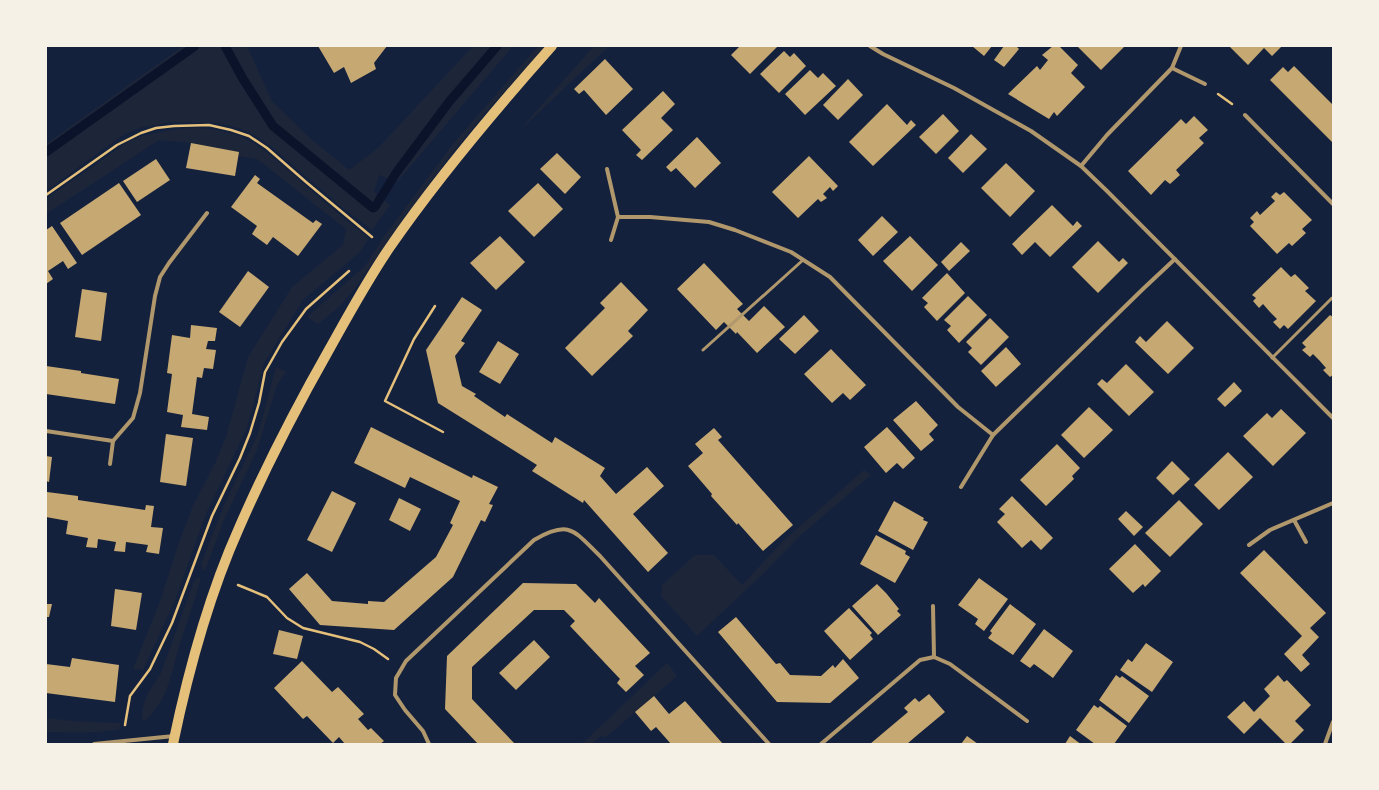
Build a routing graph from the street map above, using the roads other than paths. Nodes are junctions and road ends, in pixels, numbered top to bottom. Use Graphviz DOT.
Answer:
graph roads {
  1 [pos="552,46"];
  2 [pos="870,46"];
  3 [pos="1181,46"];
  4 [pos="1172,68"];
  5 [pos="1205,84"];
  6 [pos="1245,115"];
  7 [pos="1081,166"];
  8 [pos="608,169"];
  9 [pos="1333,204"];
  10 [pos="207,213"];
  11 [pos="618,217"];
  12 [pos="611,240"];
  13 [pos="803,260"];
  14 [pos="1175,260"];
  15 [pos="1332,298"];
  16 [pos="703,350"];
  17 [pos="1272,358"];
  18 [pos="1333,418"];
  19 [pos="46,431"];
  20 [pos="993,435"];
  21 [pos="113,440"];
  22 [pos="110,464"];
  23 [pos="960,487"];
  24 [pos="1333,504"];
  25 [pos="1294,520"];
  26 [pos="1306,542"];
  27 [pos="1249,545"];
  28 [pos="933,606"];
  29 [pos="934,657"];
  30 [pos="1027,721"];
  31 [pos="1333,722"];
  32 [pos="173,740"];
  33 [pos="94,744"];
  34 [pos="429,744"];
  35 [pos="769,744"];
  36 [pos="821,744"];
  37 [pos="1325,744"];
  1 -- 32 [label="main road"];
  2 -- 7 [label="street"];
  3 -- 4 [label="street"];
  4 -- 5 [label="street"];
  4 -- 7 [label="street"];
  6 -- 9 [label="street"];
  7 -- 14 [label="street"];
  8 -- 11 [label="street"];
  10 -- 21 [label="street"];
  11 -- 12 [label="street"];
  11 -- 13 [label="street"];
  13 -- 16 [label="lane"];
  13 -- 20 [label="street"];
  14 -- 17 [label="street"];
  14 -- 20 [label="street"];
  15 -- 17 [label="lane"];
  17 -- 18 [label="street"];
  19 -- 21 [label="street"];
  20 -- 23 [label="street"];
  21 -- 22 [label="street"];
  24 -- 25 [label="street"];
  25 -- 26 [label="street"];
  25 -- 27 [label="street"];
  28 -- 29 [label="street"];
  29 -- 30 [label="street"];
  29 -- 36 [label="street"];
  31 -- 37 [label="street"];
  32 -- 33 [label="street"];
  34 -- 35 [label="street"];
}
